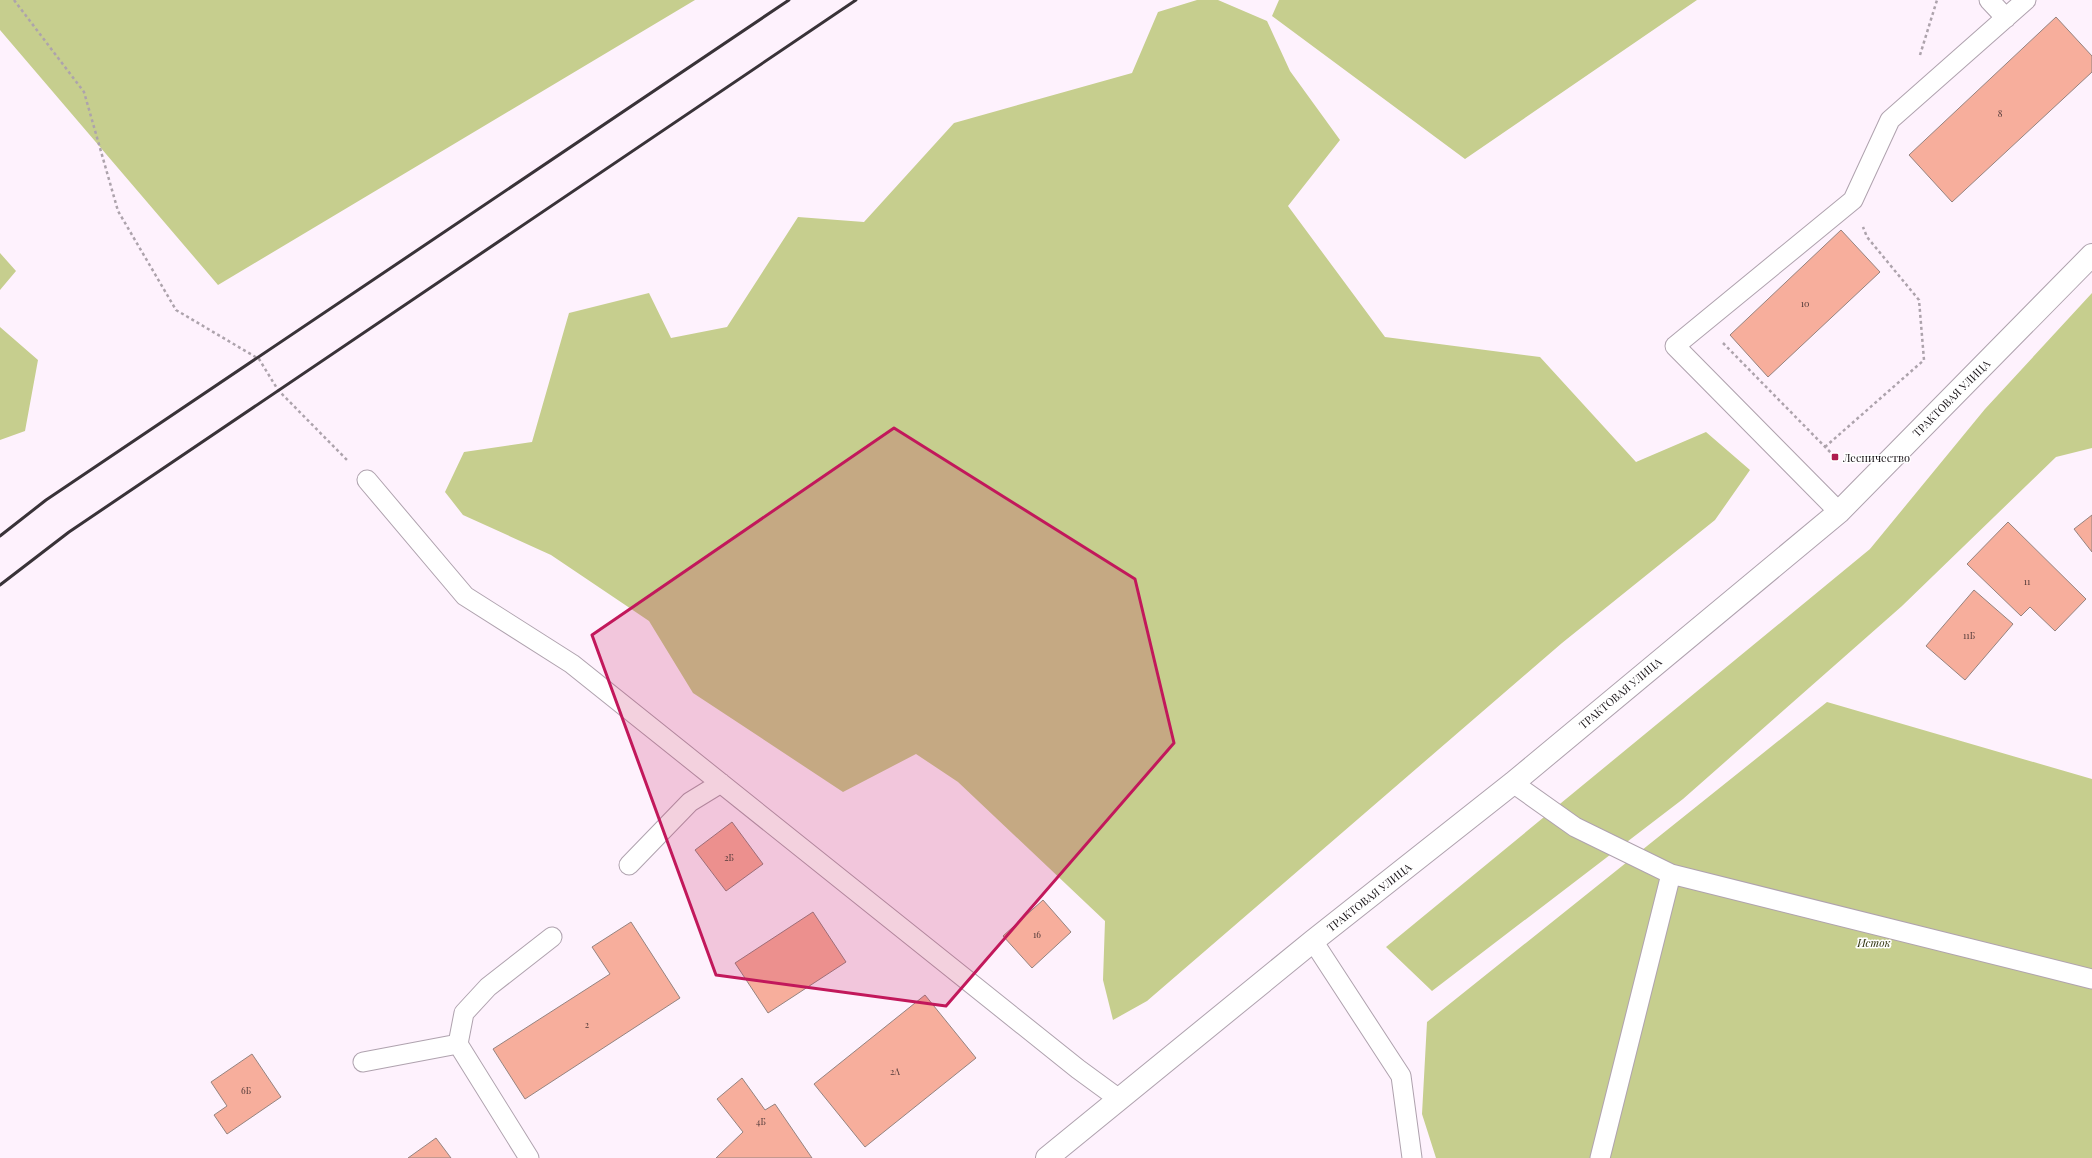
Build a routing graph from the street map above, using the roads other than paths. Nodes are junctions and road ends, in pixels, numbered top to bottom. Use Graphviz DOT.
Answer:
graph roads {
  1 [pos="1989,0"];
  2 [pos="2026,0"];
  3 [pos="2006,18"];
  4 [pos="2092,255"];
  5 [pos="367,480"];
  6 [pos="1839,512"];
  7 [pos="720,783"];
  8 [pos="1513,783"];
  9 [pos="629,865"];
  10 [pos="1671,874"];
  11 [pos="552,938"];
  12 [pos="1313,941"];
  13 [pos="2092,979"];
  14 [pos="458,1044"];
  15 [pos="363,1062"];
  16 [pos="1119,1099"];
  17 [pos="529,1158"];
  18 [pos="1046,1158"];
  19 [pos="1412,1158"];
  20 [pos="1600,1158"];
  1 -- 3 [label="lane"];
  2 -- 3 [label="lane"];
  3 -- 6 [label="lane"];
  4 -- 6 [label="main road, ТРАКТОВАЯ УЛИЦА"];
  5 -- 7 [label="lane"];
  6 -- 8 [label="main road, ТРАКТОВАЯ УЛИЦА"];
  7 -- 9 [label="lane"];
  7 -- 16 [label="lane"];
  8 -- 10 [label="lane"];
  8 -- 12 [label="main road, ТРАКТОВАЯ УЛИЦА"];
  10 -- 13 [label="lane"];
  10 -- 20 [label="lane"];
  11 -- 14 [label="lane"];
  12 -- 16 [label="main road, ТРАКТОВАЯ УЛИЦА"];
  12 -- 19 [label="lane"];
  14 -- 15 [label="lane"];
  14 -- 17 [label="lane"];
  16 -- 18 [label="main road, ТРАКТОВАЯ УЛИЦА"];
}
